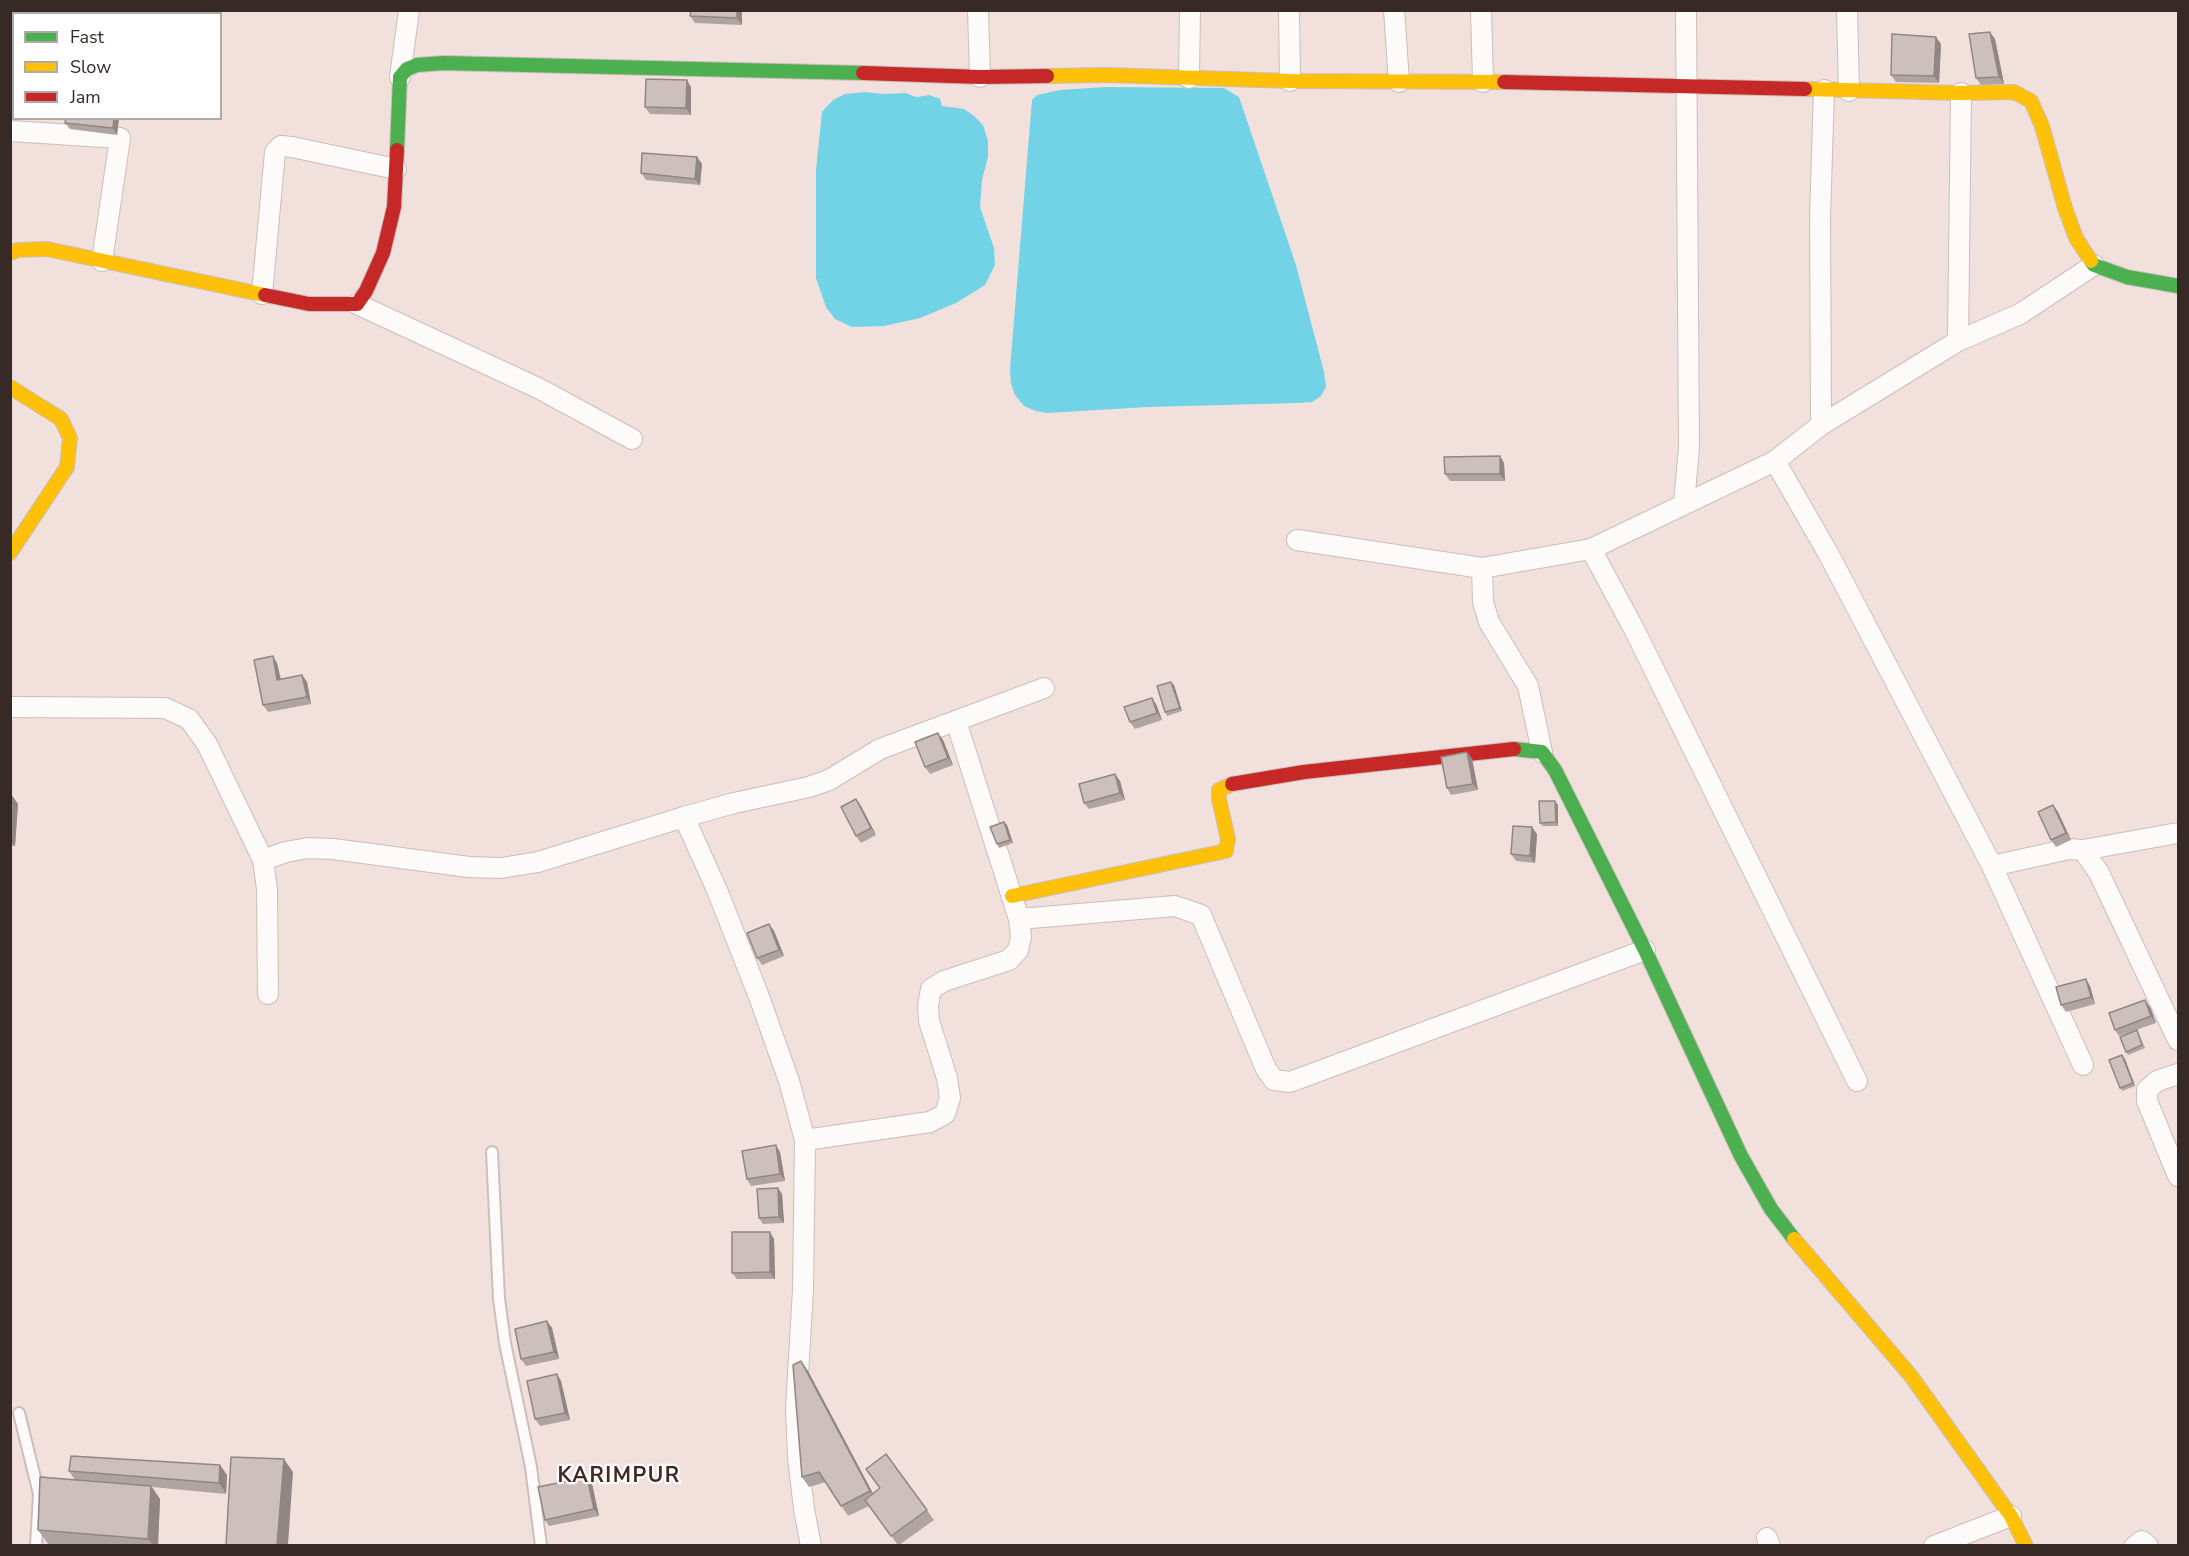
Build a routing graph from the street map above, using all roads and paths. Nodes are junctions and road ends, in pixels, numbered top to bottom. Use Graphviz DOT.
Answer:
graph roads {
  1 [pos="409,10"];
  2 [pos="978,10"];
  3 [pos="1190,10"];
  4 [pos="1289,10"];
  5 [pos="1394,10"];
  6 [pos="1481,10"];
  7 [pos="1686,10"];
  8 [pos="1847,10"];
  9 [pos="400,77"];
  10 [pos="980,77"];
  11 [pos="1190,78"];
  12 [pos="1290,81"];
  13 [pos="1399,82"];
  14 [pos="1483,82"];
  15 [pos="1688,86"];
  16 [pos="1824,90"];
  17 [pos="1849,91"];
  18 [pos="1961,93"];
  19 [pos="10,131"];
  20 [pos="396,169"];
  21 [pos="10,253"];
  22 [pos="102,261"];
  23 [pos="2094,265"];
  24 [pos="2178,286"];
  25 [pos="262,294"];
  26 [pos="357,304"];
  27 [pos="1959,341"];
  28 [pos="10,387"];
  29 [pos="1821,425"];
  30 [pos="632,439"];
  31 [pos="1775,461"];
  32 [pos="1684,503"];
  33 [pos="1297,540"];
  34 [pos="1591,549"];
  35 [pos="10,553"];
  36 [pos="1482,568"];
  37 [pos="1044,688"];
  38 [pos="10,707"];
  39 [pos="956,721"];
  40 [pos="1542,752"];
  41 [pos="684,817"];
  42 [pos="2178,833"];
  43 [pos="2083,850"];
  44 [pos="263,861"];
  45 [pos="1992,866"];
  46 [pos="1012,896"];
  47 [pos="1020,920"];
  48 [pos="1645,950"];
  49 [pos="268,994"];
  50 [pos="2178,1040"];
  51 [pos="2083,1065"];
  52 [pos="2178,1074"];
  53 [pos="1857,1081"];
  54 [pos="805,1140"];
  55 [pos="492,1152"];
  56 [pos="2178,1176"];
  57 [pos="18,1413"];
  58 [pos="2011,1516"];
  59 [pos="36,1545"];
  60 [pos="541,1545"];
  61 [pos="811,1545"];
  62 [pos="1934,1545"];
  63 [pos="2026,1545"];
  64 [pos="2135,1545"];
  65 [pos="2148,1545"];
  1 -- 9 [label="street"];
  2 -- 10 [label="street"];
  3 -- 11 [label="street"];
  4 -- 12 [label="street"];
  5 -- 13 [label="street"];
  6 -- 14 [label="street"];
  7 -- 15 [label="street"];
  8 -- 17 [label="street"];
  9 -- 10 [label="street"];
  9 -- 20 [label="street"];
  10 -- 11 [label="street"];
  11 -- 12 [label="street"];
  12 -- 13 [label="street"];
  13 -- 14 [label="street"];
  14 -- 15 [label="street"];
  15 -- 16 [label="street"];
  15 -- 32 [label="street"];
  16 -- 17 [label="street"];
  16 -- 29 [label="street"];
  17 -- 18 [label="street"];
  18 -- 23 [label="street"];
  18 -- 27 [label="street"];
  19 -- 22 [label="street"];
  20 -- 25 [label="street"];
  20 -- 26 [label="street"];
  21 -- 22 [label="street"];
  22 -- 25 [label="street"];
  23 -- 24 [label="street"];
  23 -- 27 [label="street"];
  25 -- 26 [label="street"];
  26 -- 30 [label="street"];
  27 -- 29 [label="street"];
  28 -- 35 [label="street"];
  29 -- 31 [label="street"];
  31 -- 32 [label="street"];
  31 -- 45 [label="street"];
  32 -- 34 [label="street"];
  33 -- 36 [label="street"];
  34 -- 36 [label="street"];
  34 -- 53 [label="street"];
  36 -- 40 [label="street"];
  37 -- 39 [label="street"];
  38 -- 44 [label="street"];
  39 -- 41 [label="street"];
  39 -- 46 [label="street"];
  40 -- 46 [label="street"];
  40 -- 48 [label="street"];
  41 -- 44 [label="street"];
  41 -- 54 [label="street"];
  42 -- 43 [label="street"];
  43 -- 45 [label="street"];
  43 -- 50 [label="street"];
  44 -- 49 [label="street"];
  45 -- 51 [label="street"];
  46 -- 47 [label="street"];
  47 -- 48 [label="street"];
  47 -- 54 [label="street"];
  48 -- 58 [label="street"];
  52 -- 56 [label="street"];
  54 -- 61 [label="street"];
  55 -- 60 [label="lane"];
  57 -- 59 [label="lane"];
  58 -- 62 [label="street"];
  58 -- 63 [label="street"];
  64 -- 65 [label="street"];
}
